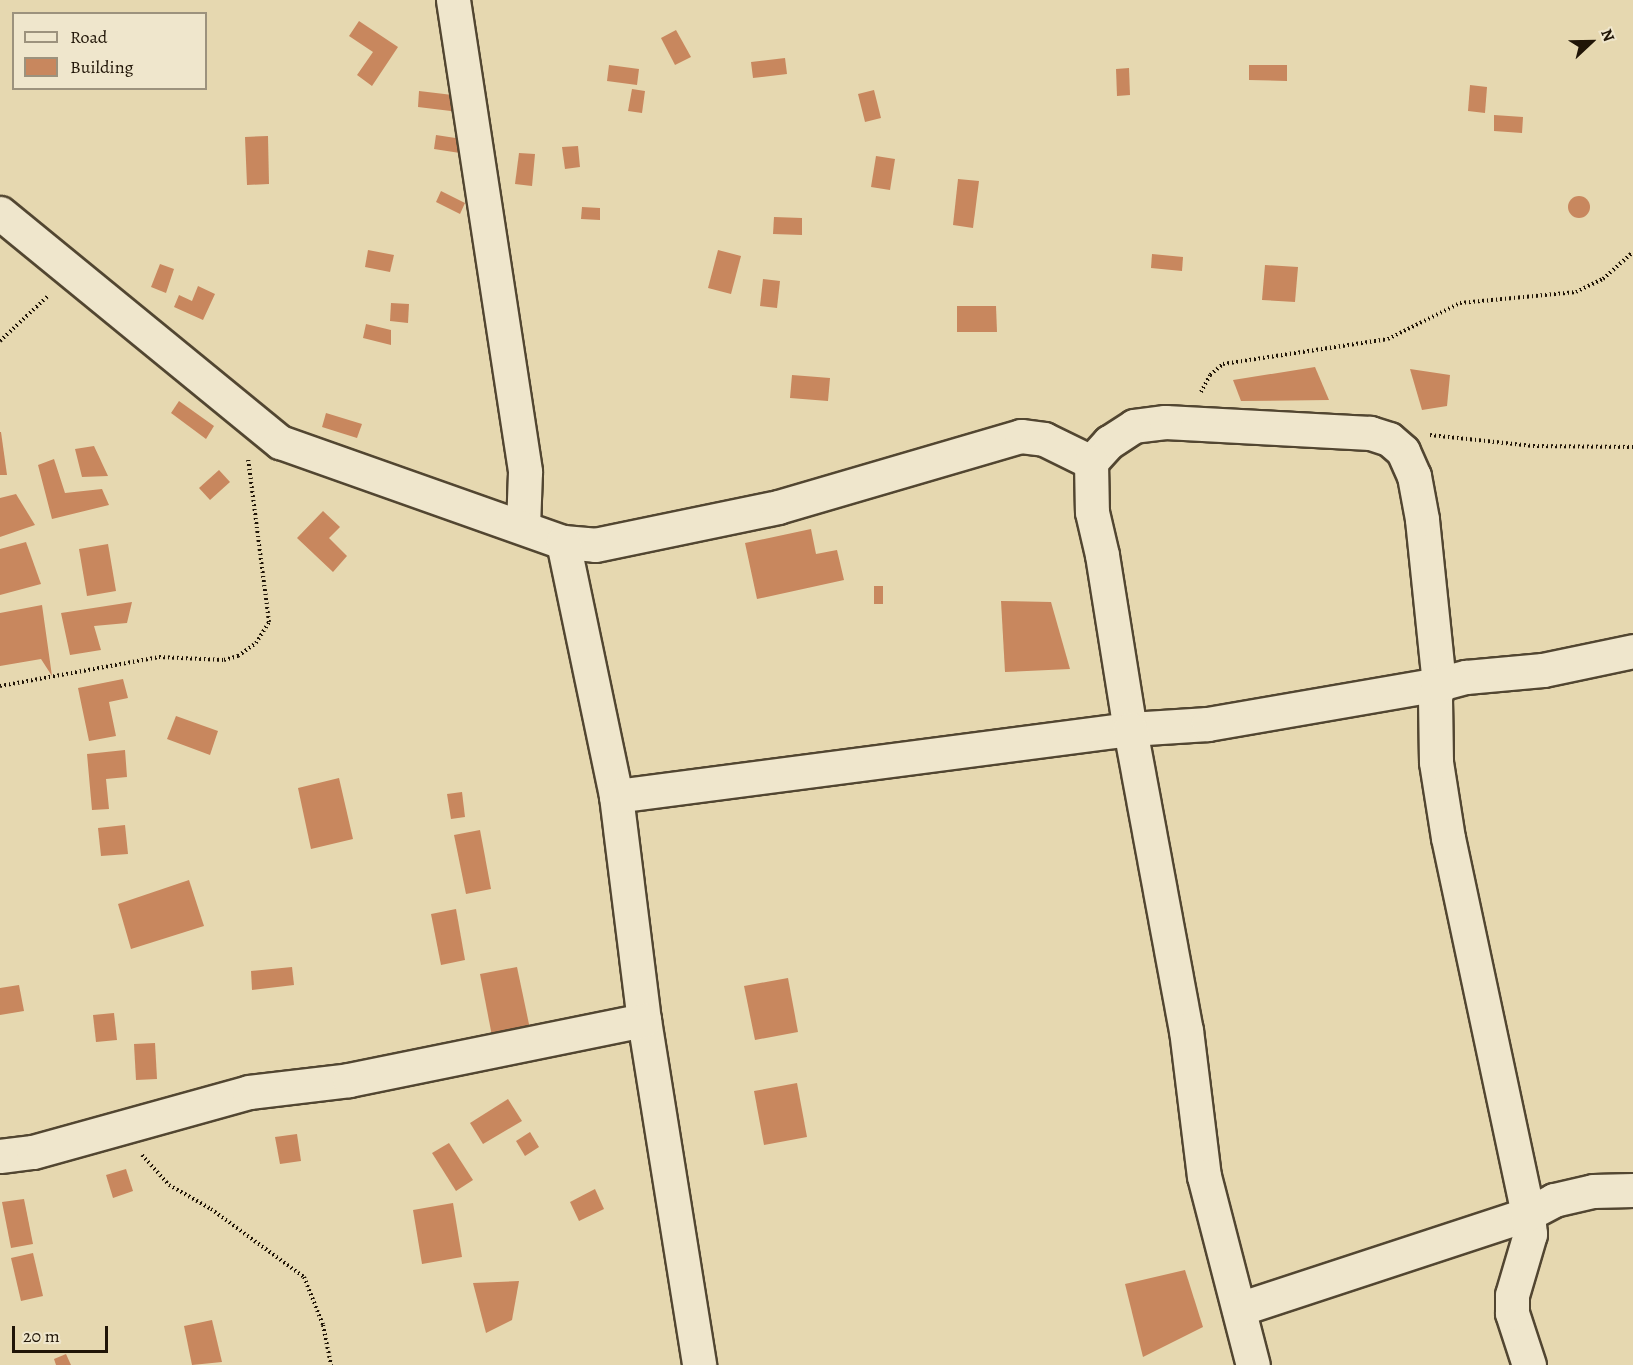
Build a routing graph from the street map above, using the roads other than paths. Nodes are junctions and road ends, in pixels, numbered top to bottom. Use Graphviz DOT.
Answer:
graph roads {
  1 [pos="453,0"];
  2 [pos="0,213"];
  3 [pos="1091,462"];
  4 [pos="523,527"];
  5 [pos="563,542"];
  6 [pos="1633,651"];
  7 [pos="1439,684"];
  8 [pos="1130,729"];
  9 [pos="616,796"];
  10 [pos="644,1020"];
  11 [pos="0,1156"];
  12 [pos="1633,1190"];
  13 [pos="1528,1214"];
  14 [pos="1239,1309"];
  15 [pos="699,1365"];
  16 [pos="1253,1365"];
  17 [pos="1529,1365"];
  1 -- 4 [label="street"];
  2 -- 4 [label="street"];
  3 -- 5 [label="street"];
  3 -- 7 [label="street"];
  3 -- 8 [label="street"];
  4 -- 5 [label="street"];
  5 -- 9 [label="street"];
  6 -- 7 [label="street"];
  7 -- 8 [label="street"];
  7 -- 13 [label="street"];
  8 -- 9 [label="street"];
  8 -- 14 [label="street"];
  9 -- 10 [label="street"];
  10 -- 11 [label="street"];
  10 -- 15 [label="street"];
  12 -- 13 [label="street"];
  13 -- 14 [label="street"];
  13 -- 17 [label="street"];
  14 -- 16 [label="street"];
}
